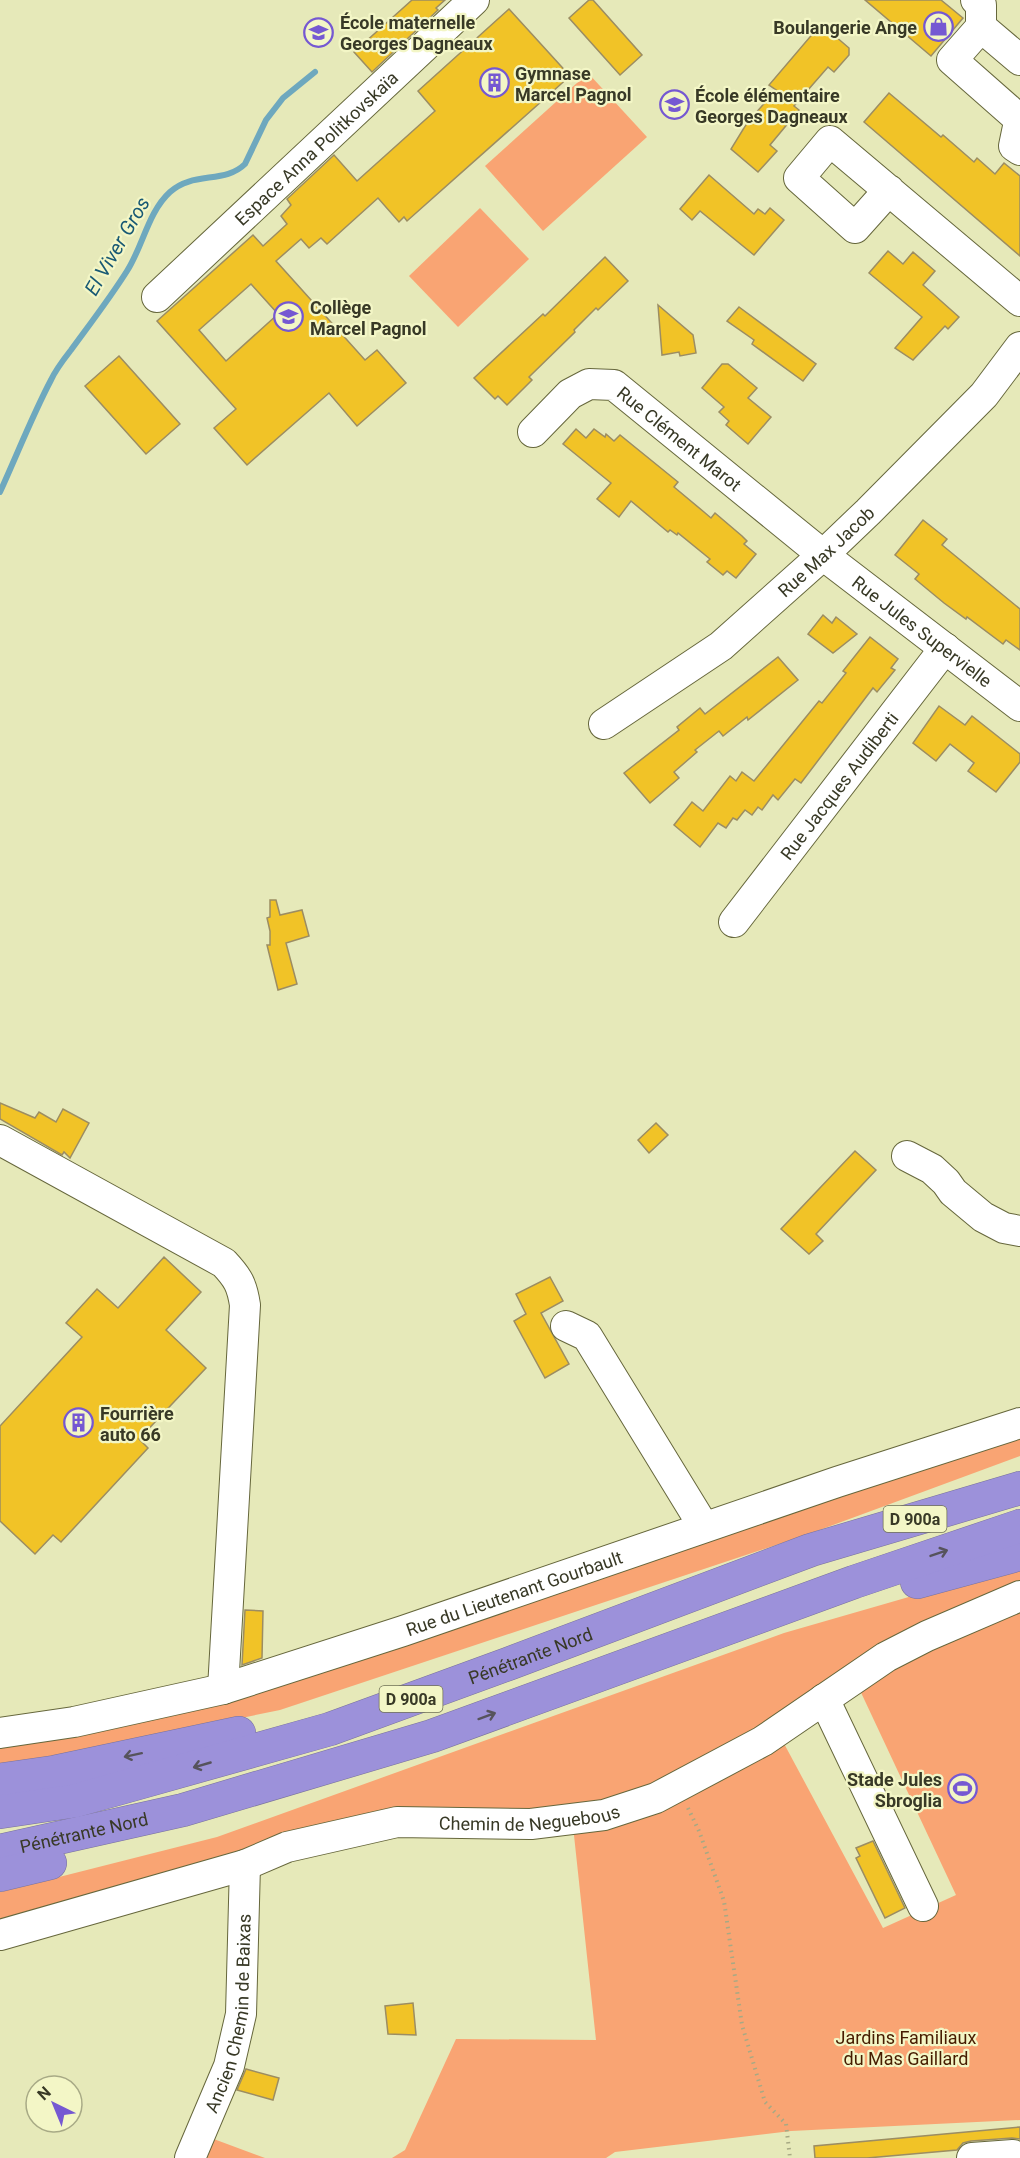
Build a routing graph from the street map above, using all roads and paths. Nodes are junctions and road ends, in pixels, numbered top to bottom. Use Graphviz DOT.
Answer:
graph roads {
  1 [pos="474,0"];
  2 [pos="978,14"];
  3 [pos="1017,52"];
  4 [pos="1019,118"];
  5 [pos="1020,150"];
  6 [pos="889,190"];
  7 [pos="157,297"];
  8 [pos="1020,301"];
  9 [pos="1020,347"];
  10 [pos="533,432"];
  11 [pos="823,555"];
  12 [pos="945,648"];
  13 [pos="1020,706"];
  14 [pos="604,724"];
  15 [pos="734,922"];
  16 [pos="0,1140"];
  17 [pos="907,1155"];
  18 [pos="1020,1231"];
  19 [pos="566,1326"];
  20 [pos="1020,1423"];
  21 [pos="1020,1472"];
  22 [pos="1020,1488"];
  23 [pos="1020,1526"];
  24 [pos="704,1527"];
  25 [pos="811,1550"];
  26 [pos="1020,1554"];
  27 [pos="1020,1596"];
  28 [pos="568,1687"];
  29 [pos="223,1689"];
  30 [pos="824,1699"];
  31 [pos="1,1725"];
  32 [pos="432,1736"];
  33 [pos="0,1780"];
  34 [pos="676,1786"];
  35 [pos="0,1812"];
  36 [pos="0,1851"];
  37 [pos="245,1865"];
  38 [pos="0,1875"];
  39 [pos="923,1906"];
  40 [pos="0,1935"];
  41 [pos="190,2158"];
  42 [pos="790,2158"];
  43 [pos="972,2158"];
  44 [pos="1014,2158"];
  1 -- 7 [label="street, Espace Anna Politkovskaïa"];
  2 -- 3 [label="street"];
  2 -- 4 [label="street"];
  4 -- 5 [label="street"];
  6 -- 8 [label="street"];
  9 -- 11 [label="street, Rue Max Jacob"];
  10 -- 11 [label="street, Rue Clément Marot"];
  11 -- 12 [label="street, Rue Jules Supervielle"];
  11 -- 14 [label="street, Rue Max Jacob"];
  12 -- 13 [label="street, Rue Jules Supervielle"];
  12 -- 15 [label="street, Rue Jacques Audiberti"];
  16 -- 29 [label="street"];
  17 -- 18 [label="street"];
  19 -- 24 [label="street"];
  20 -- 24 [label="street, Rue du Lieutenant Gourbault"];
  21 -- 25 [label="highway"];
  22 -- 25 [label="highway, Pénétrante Nord / D 900a"];
  28 -- 23 [label="highway, Pénétrante Nord / D 900a, one-way"];
  24 -- 29 [label="street, Rue du Lieutenant Gourbault"];
  25 -- 33 [label="highway, one-way"];
  25 -- 35 [label="highway, Pénétrante Nord / D 900a, one-way"];
  26 -- 28 [label="highway"];
  27 -- 30 [label="street, Chemin de Neguebous"];
  32 -- 28 [label="highway, Pénétrante Nord / D 900a, one-way"];
  29 -- 31 [label="street, Rue du Lieutenant Gourbault"];
  30 -- 34 [label="street, Chemin de Neguebous"];
  30 -- 39 [label="street"];
  32 -- 36 [label="highway, Pénétrante Nord / D 900a"];
  32 -- 38 [label="highway"];
  34 -- 37 [label="street, Chemin de Neguebous"];
  34 -- 42 [label="path"];
  37 -- 40 [label="street, Chemin de Neguebous"];
  37 -- 41 [label="street, Ancien Chemin de Baixas"];
  43 -- 44 [label="street"];
}
